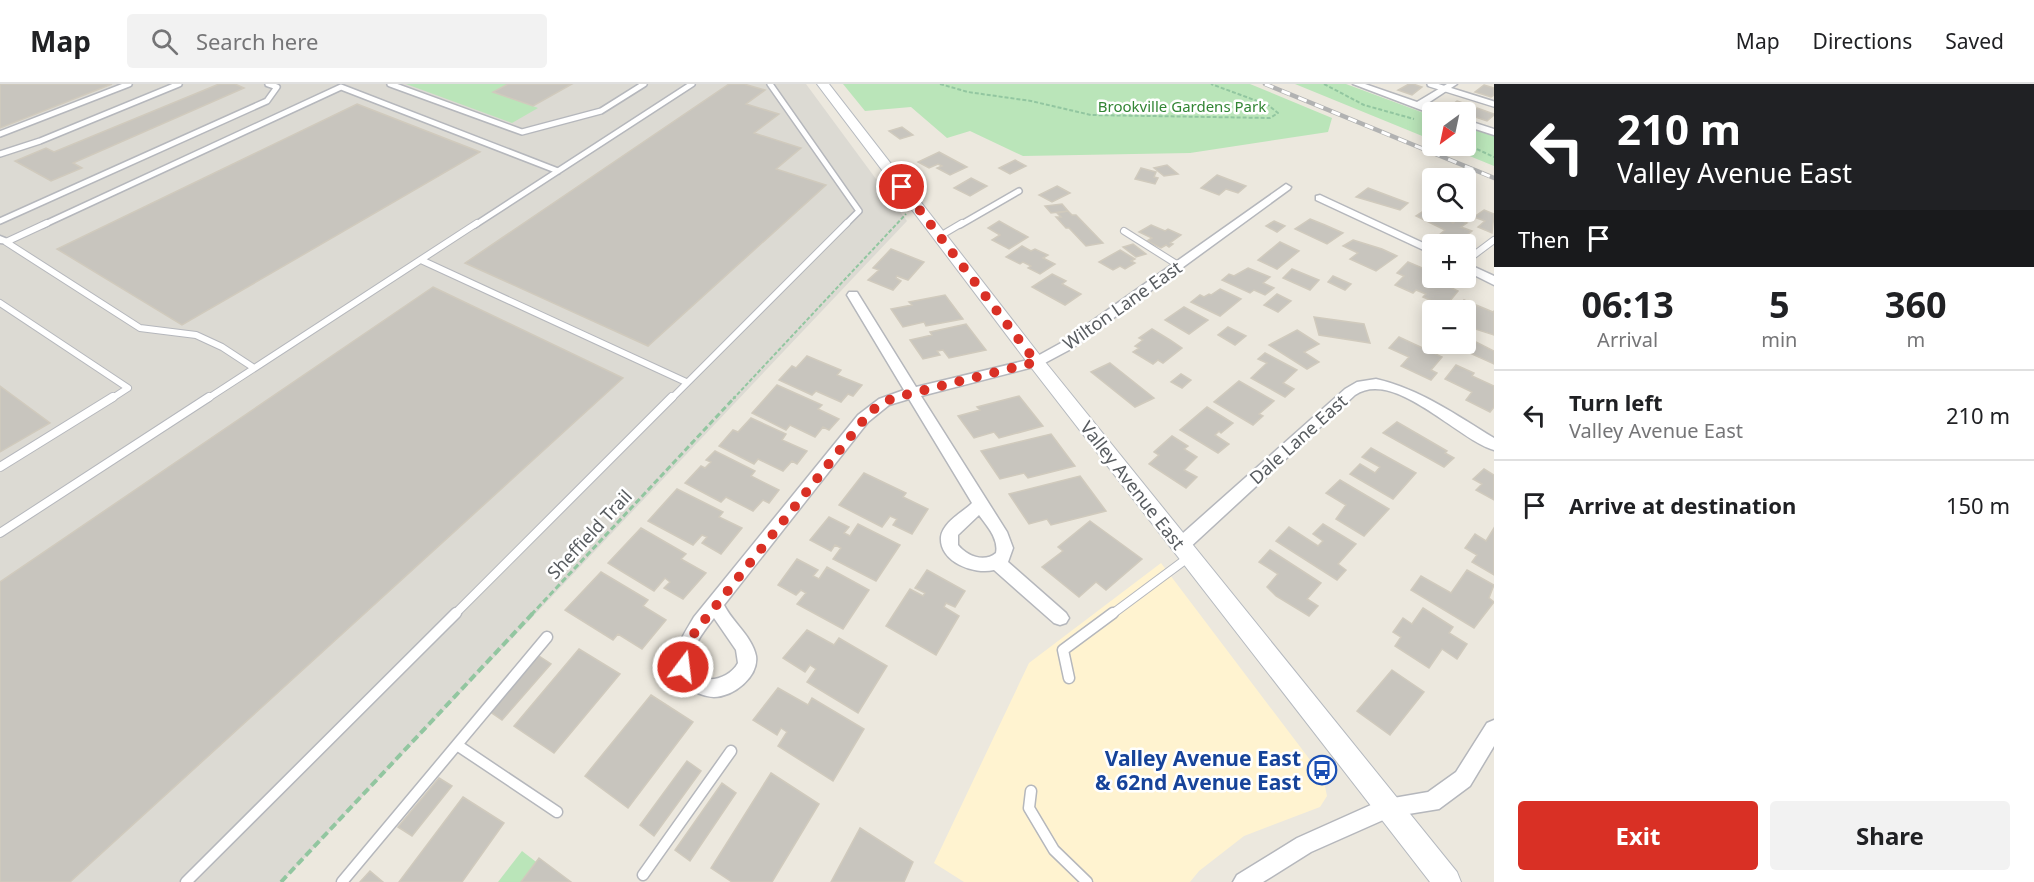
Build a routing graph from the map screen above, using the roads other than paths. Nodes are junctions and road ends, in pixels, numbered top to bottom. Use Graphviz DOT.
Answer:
graph roads {
  1 [pos="129,84"];
  2 [pos="179,84"];
  3 [pos="268,84"];
  4 [pos="390,84"];
  5 [pos="644,84"];
  6 [pos="692,84"];
  7 [pos="771,84"];
  8 [pos="823,84"];
  9 [pos="1357,84"];
  10 [pos="1430,84"];
  11 [pos="1448,86"];
  12 [pos="1494,105"];
  13 [pos="1417,106"];
  14 [pos="1422,108"];
  15 [pos="1476,126"];
  16 [pos="1494,132"];
  17 [pos="0,134"];
  18 [pos="0,154"];
  19 [pos="558,171"];
  20 [pos="1286,187"];
  21 [pos="1019,190"];
  22 [pos="1320,198"];
  23 [pos="0,221"];
  24 [pos="1124,231"];
  25 [pos="940,236"];
  26 [pos="1494,240"];
  27 [pos="3,241"];
  28 [pos="1422,246"];
  29 [pos="1476,254"];
  30 [pos="421,260"];
  31 [pos="1178,265"];
  32 [pos="1476,272"];
  33 [pos="1494,281"];
  34 [pos="854,295"];
  35 [pos="0,303"];
  36 [pos="1036,362"];
  37 [pos="254,368"];
  38 [pos="686,382"];
  39 [pos="913,393"];
  40 [pos="1494,445"];
  41 [pos="0,467"];
  42 [pos="980,503"];
  43 [pos="0,533"];
  44 [pos="1185,551"];
  45 [pos="996,562"];
  46 [pos="716,606"];
  47 [pos="1060,618"];
  48 [pos="547,637"];
  49 [pos="1069,678"];
  50 [pos="1494,729"];
  51 [pos="457,745"];
  52 [pos="731,751"];
  53 [pos="1032,791"];
  54 [pos="1389,807"];
  55 [pos="557,812"];
  56 [pos="643,875"];
  57 [pos="186,882"];
  58 [pos="342,882"];
  59 [pos="1087,882"];
  60 [pos="1244,882"];
  61 [pos="1447,882"];
  1 -- 17 [label="lane"];
  2 -- 18 [label="lane"];
  3 -- 23 [label="lane"];
  4 -- 5 [label="lane"];
  6 -- 19 [label="lane"];
  7 -- 38 [label="lane"];
  8 -- 25 [label="main road, Valley Avenue East"];
  9 -- 13 [label="street"];
  10 -- 11 [label="lane"];
  11 -- 12 [label="lane"];
  11 -- 13 [label="street"];
  13 -- 14 [label="street"];
  15 -- 16 [label="street"];
  19 -- 27 [label="lane"];
  19 -- 30 [label="lane"];
  20 -- 31 [label="street, Wilton Lane East"];
  21 -- 25 [label="lane"];
  22 -- 28 [label="street"];
  24 -- 31 [label="lane"];
  25 -- 36 [label="main road, Valley Avenue East"];
  26 -- 29 [label="lane"];
  27 -- 37 [label="lane"];
  30 -- 37 [label="lane"];
  30 -- 38 [label="lane"];
  31 -- 36 [label="street, Wilton Lane East"];
  32 -- 33 [label="street"];
  34 -- 39 [label="street"];
  35 -- 41 [label="lane"];
  36 -- 39 [label="street, Wilton Lane East"];
  36 -- 44 [label="main road, Valley Avenue East"];
  37 -- 43 [label="lane"];
  38 -- 57 [label="lane"];
  39 -- 42 [label="street"];
  39 -- 46 [label="street, Wilton Lane East"];
  40 -- 44 [label="street, Dale Lane East"];
  42 -- 45 [label="street"];
  42 -- 45 [label="street"];
  44 -- 49 [label="lane"];
  44 -- 54 [label="main road, Valley Avenue East"];
  45 -- 47 [label="street"];
  46 -- 46 [label="street, Wilton Lane East"];
  48 -- 51 [label="lane"];
  50 -- 54 [label="street"];
  51 -- 55 [label="lane"];
  51 -- 58 [label="lane"];
  52 -- 56 [label="lane"];
  53 -- 59 [label="lane"];
  54 -- 60 [label="street"];
  54 -- 61 [label="main road, Valley Avenue East"];
}
